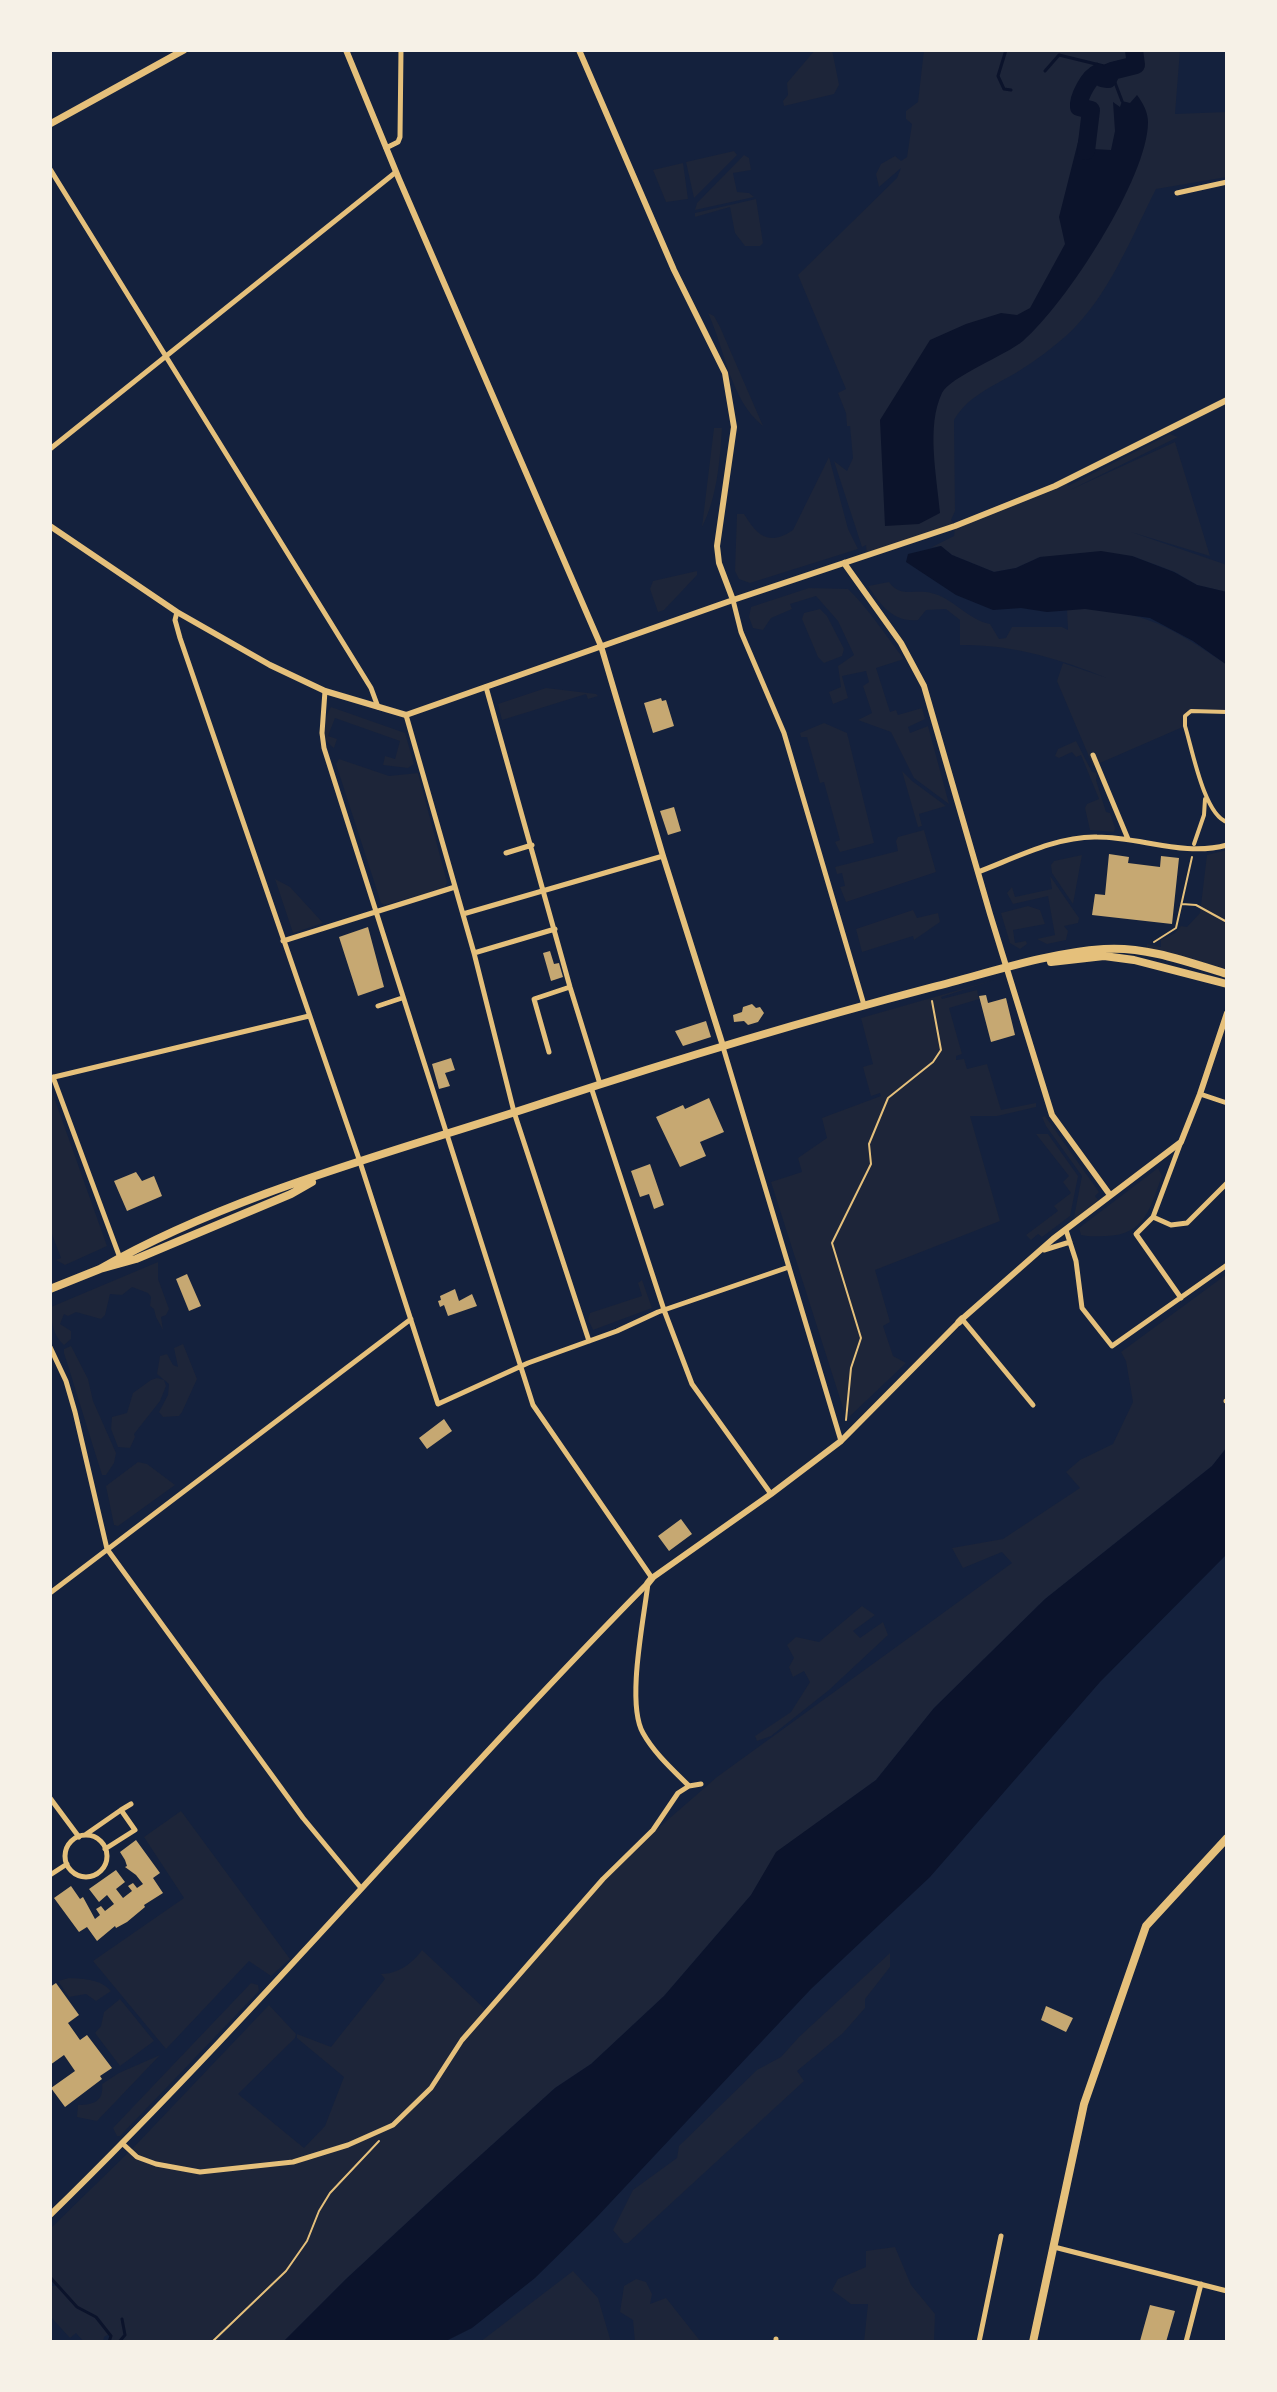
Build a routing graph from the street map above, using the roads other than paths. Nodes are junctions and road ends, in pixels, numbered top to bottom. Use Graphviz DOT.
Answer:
graph roads {
  1 [pos="184,50"];
  2 [pos="346,50"];
  3 [pos="401,50"];
  4 [pos="579,50"];
  5 [pos="50,124"];
  6 [pos="386,148"];
  7 [pos="50,169"];
  8 [pos="396,172"];
  9 [pos="1227,182"];
  10 [pos="1177,193"];
  11 [pos="167,356"];
  12 [pos="1227,400"];
  13 [pos="50,449"];
  14 [pos="50,526"];
  15 [pos="844,563"];
  16 [pos="733,600"];
  17 [pos="177,612"];
  18 [pos="601,646"];
  19 [pos="486,687"];
  20 [pos="325,691"];
  21 [pos="378,707"];
  22 [pos="1227,712"];
  23 [pos="406,715"];
  24 [pos="1093,755"];
  25 [pos="1206,796"];
  26 [pos="1227,822"];
  27 [pos="1128,839"];
  28 [pos="1194,844"];
  29 [pos="532,845"];
  30 [pos="1227,845"];
  31 [pos="506,853"];
  32 [pos="663,856"];
  33 [pos="978,872"];
  34 [pos="455,887"];
  35 [pos="545,891"];
  36 [pos="376,911"];
  37 [pos="463,914"];
  38 [pos="555,929"];
  39 [pos="283,941"];
  40 [pos="474,953"];
  41 [pos="1007,969"];
  42 [pos="1227,974"];
  43 [pos="1227,984"];
  44 [pos="570,987"];
  45 [pos="402,998"];
  46 [pos="864,1005"];
  47 [pos="378,1006"];
  48 [pos="1227,1013"];
  49 [pos="309,1016"];
  50 [pos="723,1046"];
  51 [pos="549,1052"];
  52 [pos="52,1078"];
  53 [pos="596,1085"];
  54 [pos="1200,1094"];
  55 [pos="1227,1103"];
  56 [pos="514,1112"];
  57 [pos="445,1134"];
  58 [pos="1181,1142"];
  59 [pos="360,1162"];
  60 [pos="325,1174"];
  61 [pos="1227,1183"];
  62 [pos="1110,1195"];
  63 [pos="1153,1217"];
  64 [pos="1066,1230"];
  65 [pos="1070,1242"];
  66 [pos="1039,1251"];
  67 [pos="120,1258"];
  68 [pos="1227,1265"];
  69 [pos="789,1268"];
  70 [pos="100,1269"];
  71 [pos="50,1289"];
  72 [pos="1181,1298"];
  73 [pos="664,1310"];
  74 [pos="411,1319"];
  75 [pos="961,1320"];
  76 [pos="589,1341"];
  77 [pos="50,1347"];
  78 [pos="519,1366"];
  79 [pos="1033,1405"];
  80 [pos="841,1441"];
  81 [pos="771,1494"];
  82 [pos="107,1549"];
  83 [pos="650,1580"];
  84 [pos="50,1593"];
  85 [pos="701,1784"];
  86 [pos="689,1786"];
  87 [pos="50,1798"];
  88 [pos="131,1804"];
  89 [pos="121,1810"];
  90 [pos="82,1836"];
  91 [pos="1227,1838"];
  92 [pos="105,1849"];
  93 [pos="67,1864"];
  94 [pos="50,1875"];
  95 [pos="361,1888"];
  96 [pos="123,2144"];
  97 [pos="50,2215"];
  98 [pos="1001,2236"];
  99 [pos="1054,2247"];
  100 [pos="1201,2284"];
  101 [pos="1227,2291"];
  102 [pos="979,2342"];
  103 [pos="1033,2342"];
  104 [pos="1186,2342"];
  1 -- 5 [label="main road"];
  2 -- 6 [label="street"];
  3 -- 6 [label="street"];
  4 -- 16 [label="street"];
  6 -- 8 [label="street"];
  7 -- 11 [label="street"];
  8 -- 11 [label="street"];
  8 -- 18 [label="street"];
  9 -- 10 [label="street"];
  11 -- 13 [label="street"];
  11 -- 21 [label="street"];
  12 -- 15 [label="street"];
  14 -- 17 [label="street"];
  15 -- 16 [label="street"];
  15 -- 33 [label="street"];
  16 -- 18 [label="street"];
  16 -- 46 [label="street"];
  17 -- 20 [label="street"];
  17 -- 39 [label="street"];
  18 -- 19 [label="street"];
  18 -- 32 [label="street"];
  19 -- 23 [label="street"];
  19 -- 29 [label="street"];
  20 -- 21 [label="street"];
  20 -- 36 [label="street"];
  21 -- 23 [label="street"];
  22 -- 25 [label="street"];
  23 -- 34 [label="street"];
  24 -- 27 [label="street"];
  25 -- 26 [label="street"];
  25 -- 28 [label="street"];
  27 -- 30 [label="street"];
  27 -- 33 [label="street"];
  29 -- 31 [label="street"];
  29 -- 35 [label="street"];
  32 -- 35 [label="street"];
  32 -- 50 [label="street"];
  33 -- 41 [label="street"];
  34 -- 36 [label="street"];
  34 -- 37 [label="street"];
  35 -- 37 [label="street"];
  35 -- 38 [label="street"];
  36 -- 39 [label="street"];
  36 -- 45 [label="street"];
  37 -- 40 [label="street"];
  38 -- 40 [label="street"];
  38 -- 44 [label="street"];
  39 -- 49 [label="street"];
  40 -- 56 [label="street"];
  41 -- 42 [label="main road"];
  41 -- 43 [label="main road"];
  41 -- 46 [label="main road"];
  41 -- 62 [label="street"];
  44 -- 51 [label="street"];
  44 -- 53 [label="street"];
  45 -- 47 [label="street"];
  45 -- 57 [label="street"];
  46 -- 50 [label="main road"];
  48 -- 54 [label="street"];
  49 -- 52 [label="street"];
  49 -- 59 [label="street"];
  50 -- 53 [label="main road"];
  50 -- 69 [label="street"];
  52 -- 67 [label="street"];
  53 -- 56 [label="main road"];
  53 -- 73 [label="street"];
  54 -- 55 [label="street"];
  54 -- 58 [label="street"];
  56 -- 57 [label="main road"];
  56 -- 76 [label="street"];
  57 -- 59 [label="main road"];
  57 -- 78 [label="street"];
  58 -- 62 [label="street"];
  58 -- 63 [label="street"];
  59 -- 60 [label="main road"];
  59 -- 74 [label="street"];
  60 -- 67 [label="main road"];
  60 -- 70 [label="main road"];
  61 -- 63 [label="street"];
  62 -- 64 [label="street"];
  63 -- 72 [label="street"];
  64 -- 65 [label="street"];
  64 -- 66 [label="street"];
  65 -- 66 [label="street"];
  65 -- 72 [label="street"];
  66 -- 75 [label="street"];
  67 -- 70 [label="main road"];
  68 -- 72 [label="street"];
  69 -- 73 [label="street"];
  69 -- 80 [label="street"];
  70 -- 71 [label="main road"];
  73 -- 76 [label="street"];
  73 -- 81 [label="street"];
  74 -- 78 [label="street"];
  74 -- 82 [label="street"];
  75 -- 79 [label="street"];
  75 -- 80 [label="street"];
  76 -- 78 [label="street"];
  77 -- 82 [label="street"];
  78 -- 83 [label="street"];
  80 -- 81 [label="street"];
  81 -- 83 [label="street"];
  82 -- 84 [label="street"];
  82 -- 95 [label="street"];
  83 -- 86 [label="street"];
  83 -- 95 [label="street"];
  85 -- 86 [label="street"];
  86 -- 96 [label="street"];
  87 -- 90 [label="street"];
  88 -- 89 [label="street"];
  89 -- 90 [label="street"];
  89 -- 92 [label="street"];
  90 -- 92 [label="street"];
  90 -- 93 [label="street"];
  91 -- 99 [label="main road"];
  92 -- 93 [label="street"];
  93 -- 94 [label="street"];
  95 -- 96 [label="street"];
  96 -- 97 [label="street"];
  98 -- 102 [label="street"];
  99 -- 100 [label="street"];
  99 -- 103 [label="main road"];
  100 -- 101 [label="street"];
  100 -- 104 [label="street"];
}
